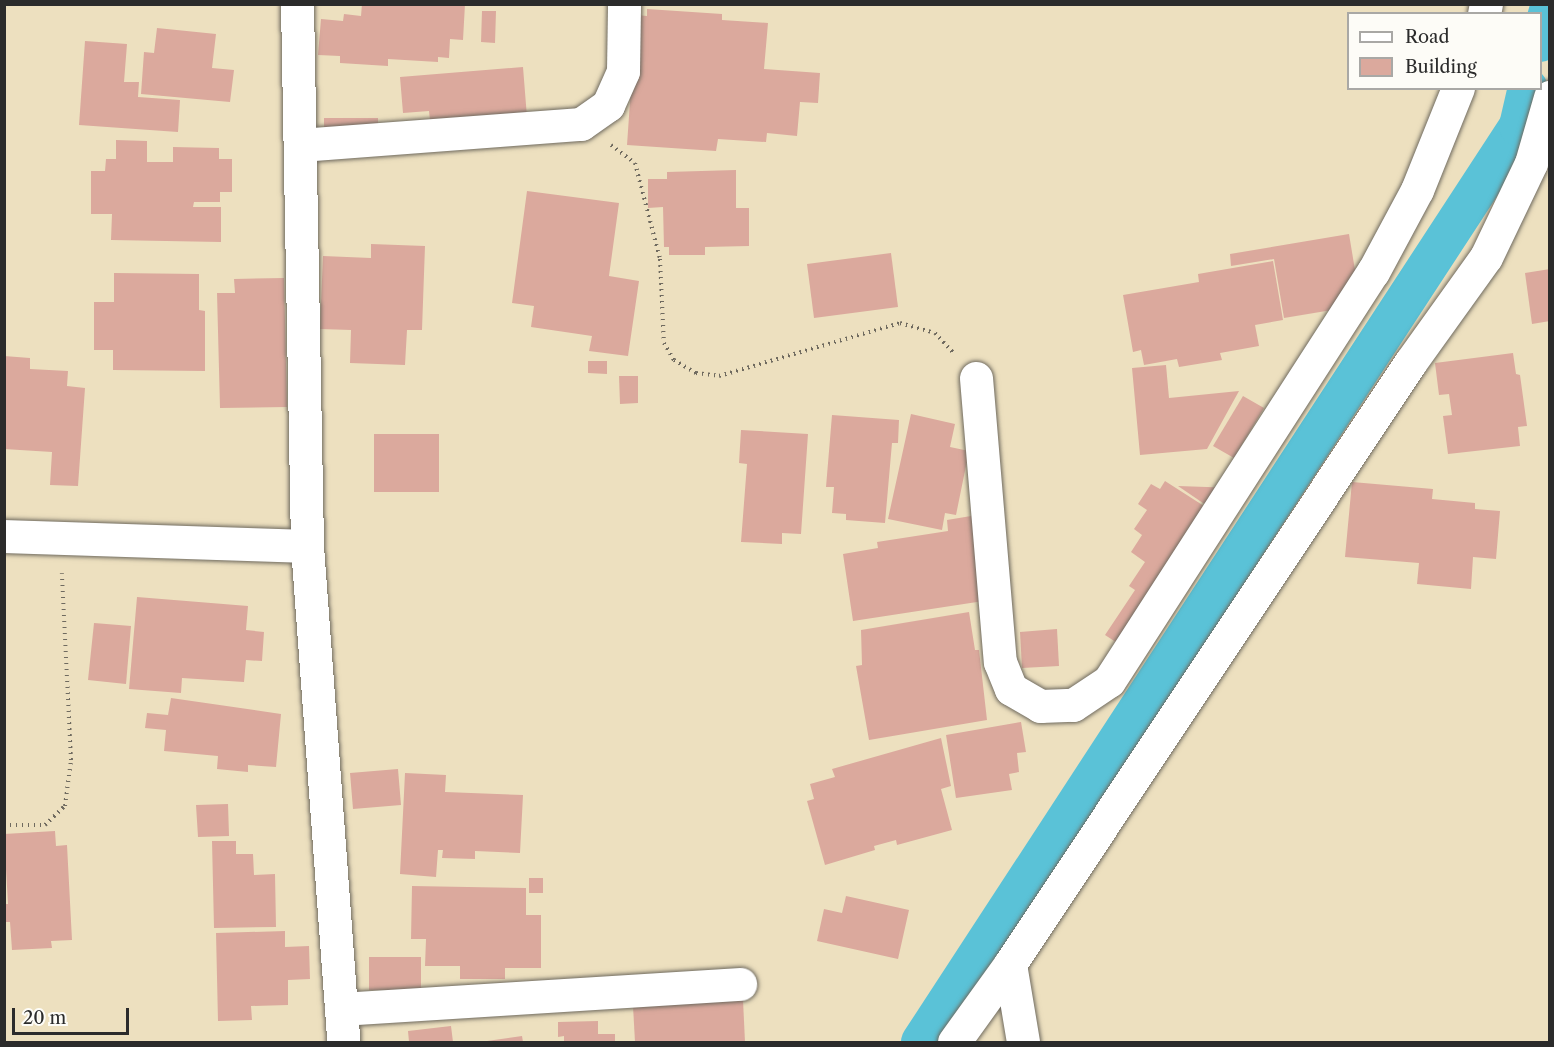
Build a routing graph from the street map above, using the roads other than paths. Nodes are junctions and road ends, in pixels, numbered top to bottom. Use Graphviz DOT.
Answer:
graph roads {
  1 [pos="297,4"];
  2 [pos="624,4"];
  3 [pos="1457,90"];
  4 [pos="1550,97"];
  5 [pos="300,146"];
  6 [pos="976,378"];
  7 [pos="4,536"];
  8 [pos="307,546"];
  9 [pos="1010,964"];
  10 [pos="740,984"];
  11 [pos="341,1009"];
  12 [pos="343,1042"];
  13 [pos="954,1042"];
  14 [pos="1023,1042"];
  1 -- 5 [label="street"];
  2 -- 5 [label="street"];
  3 -- 6 [label="street"];
  4 -- 9 [label="street"];
  5 -- 8 [label="street"];
  7 -- 8 [label="street"];
  8 -- 11 [label="street"];
  9 -- 13 [label="street"];
  9 -- 14 [label="street"];
  10 -- 11 [label="street"];
  11 -- 12 [label="street"];
}
